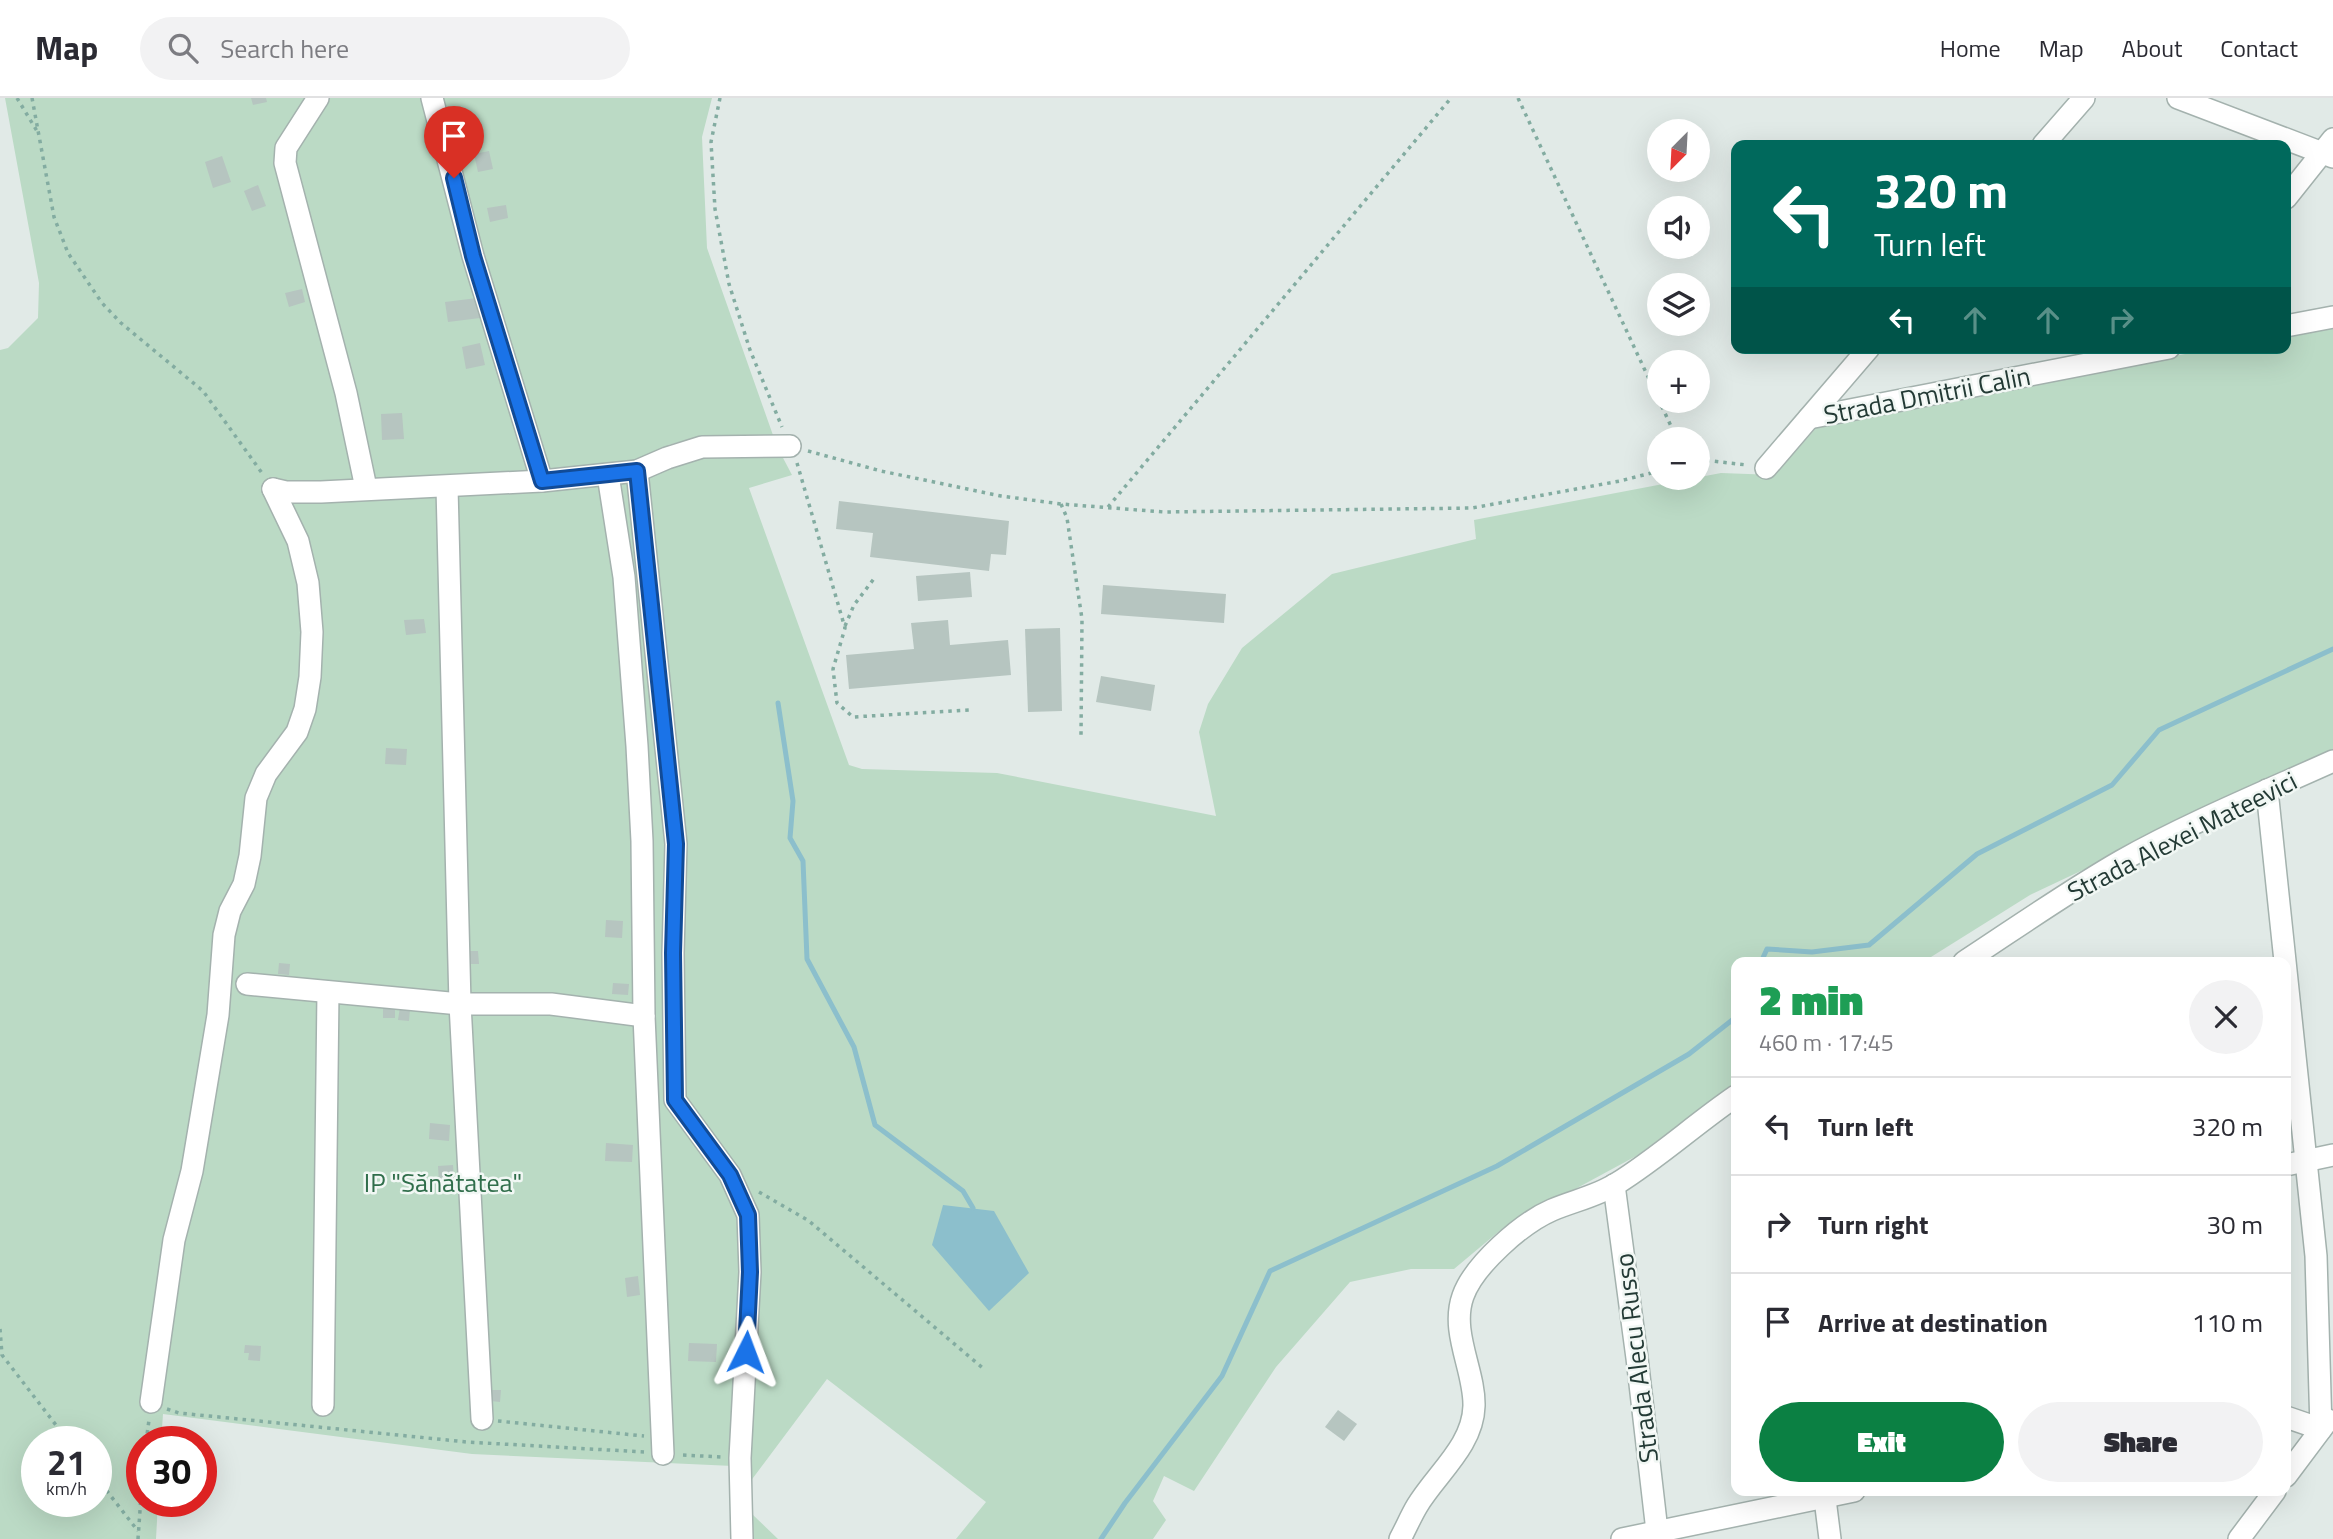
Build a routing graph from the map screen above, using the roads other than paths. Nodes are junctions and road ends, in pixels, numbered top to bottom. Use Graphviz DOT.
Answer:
graph roads {
  1 [pos="318,98"];
  2 [pos="432,98"];
  3 [pos="2084,98"];
  4 [pos="2178,98"];
  5 [pos="2047,140"];
  6 [pos="2329,150"];
  7 [pos="2291,192"];
  8 [pos="2333,317"];
  9 [pos="2291,325"];
  10 [pos="1864,354"];
  11 [pos="2140,354"];
  12 [pos="1809,418"];
  13 [pos="789,446"];
  14 [pos="1766,468"];
  15 [pos="637,471"];
  16 [pos="608,475"];
  17 [pos="542,481"];
  18 [pos="447,487"];
  19 [pos="366,488"];
  20 [pos="2333,761"];
  21 [pos="2267,790"];
  22 [pos="1971,957"];
  23 [pos="2285,957"];
  24 [pos="247,984"];
  25 [pos="328,992"];
  26 [pos="460,1004"];
  27 [pos="2291,1013"];
  28 [pos="644,1016"];
  29 [pos="1731,1100"];
  30 [pos="2333,1155"];
  31 [pos="2307,1161"];
  32 [pos="2291,1164"];
  33 [pos="1614,1185"];
  34 [pos="151,1402"];
  35 [pos="323,1405"];
  36 [pos="2291,1417"];
  37 [pos="482,1419"];
  38 [pos="2327,1421"];
  39 [pos="662,1446"];
  40 [pos="2291,1469"];
  41 [pos="1815,1496"];
  42 [pos="1824,1496"];
  43 [pos="2271,1496"];
  44 [pos="1657,1531"];
  45 [pos="742,1539"];
  46 [pos="1400,1539"];
  47 [pos="1622,1539"];
  48 [pos="1830,1539"];
  49 [pos="2239,1539"];
  1 -- 19 [label="street"];
  2 -- 17 [label="street"];
  3 -- 5 [label="street"];
  4 -- 6 [label="street"];
  6 -- 7 [label="street"];
  8 -- 9 [label="street"];
  10 -- 12 [label="street"];
  11 -- 12 [label="street, Strada Dmitrii Calin"];
  12 -- 14 [label="street"];
  13 -- 15 [label="street"];
  15 -- 16 [label="street"];
  15 -- 45 [label="street"];
  16 -- 17 [label="street"];
  16 -- 28 [label="street"];
  17 -- 18 [label="street"];
  18 -- 19 [label="street"];
  18 -- 26 [label="street"];
  19 -- 34 [label="street"];
  20 -- 21 [label="street, Strada Alexei Mateevici"];
  21 -- 22 [label="street, Strada Alexei Mateevici"];
  21 -- 23 [label="street"];
  24 -- 25 [label="street"];
  25 -- 26 [label="street"];
  25 -- 35 [label="street"];
  26 -- 28 [label="street"];
  26 -- 37 [label="street"];
  27 -- 31 [label="street"];
  28 -- 39 [label="street"];
  29 -- 33 [label="street"];
  30 -- 31 [label="street"];
  31 -- 32 [label="street"];
  31 -- 38 [label="street"];
  33 -- 44 [label="street, Strada Alecu Russo"];
  33 -- 46 [label="street"];
  36 -- 38 [label="street"];
  38 -- 40 [label="street"];
  41 -- 44 [label="street"];
  42 -- 48 [label="street"];
  43 -- 49 [label="street"];
  44 -- 47 [label="street"];
}
